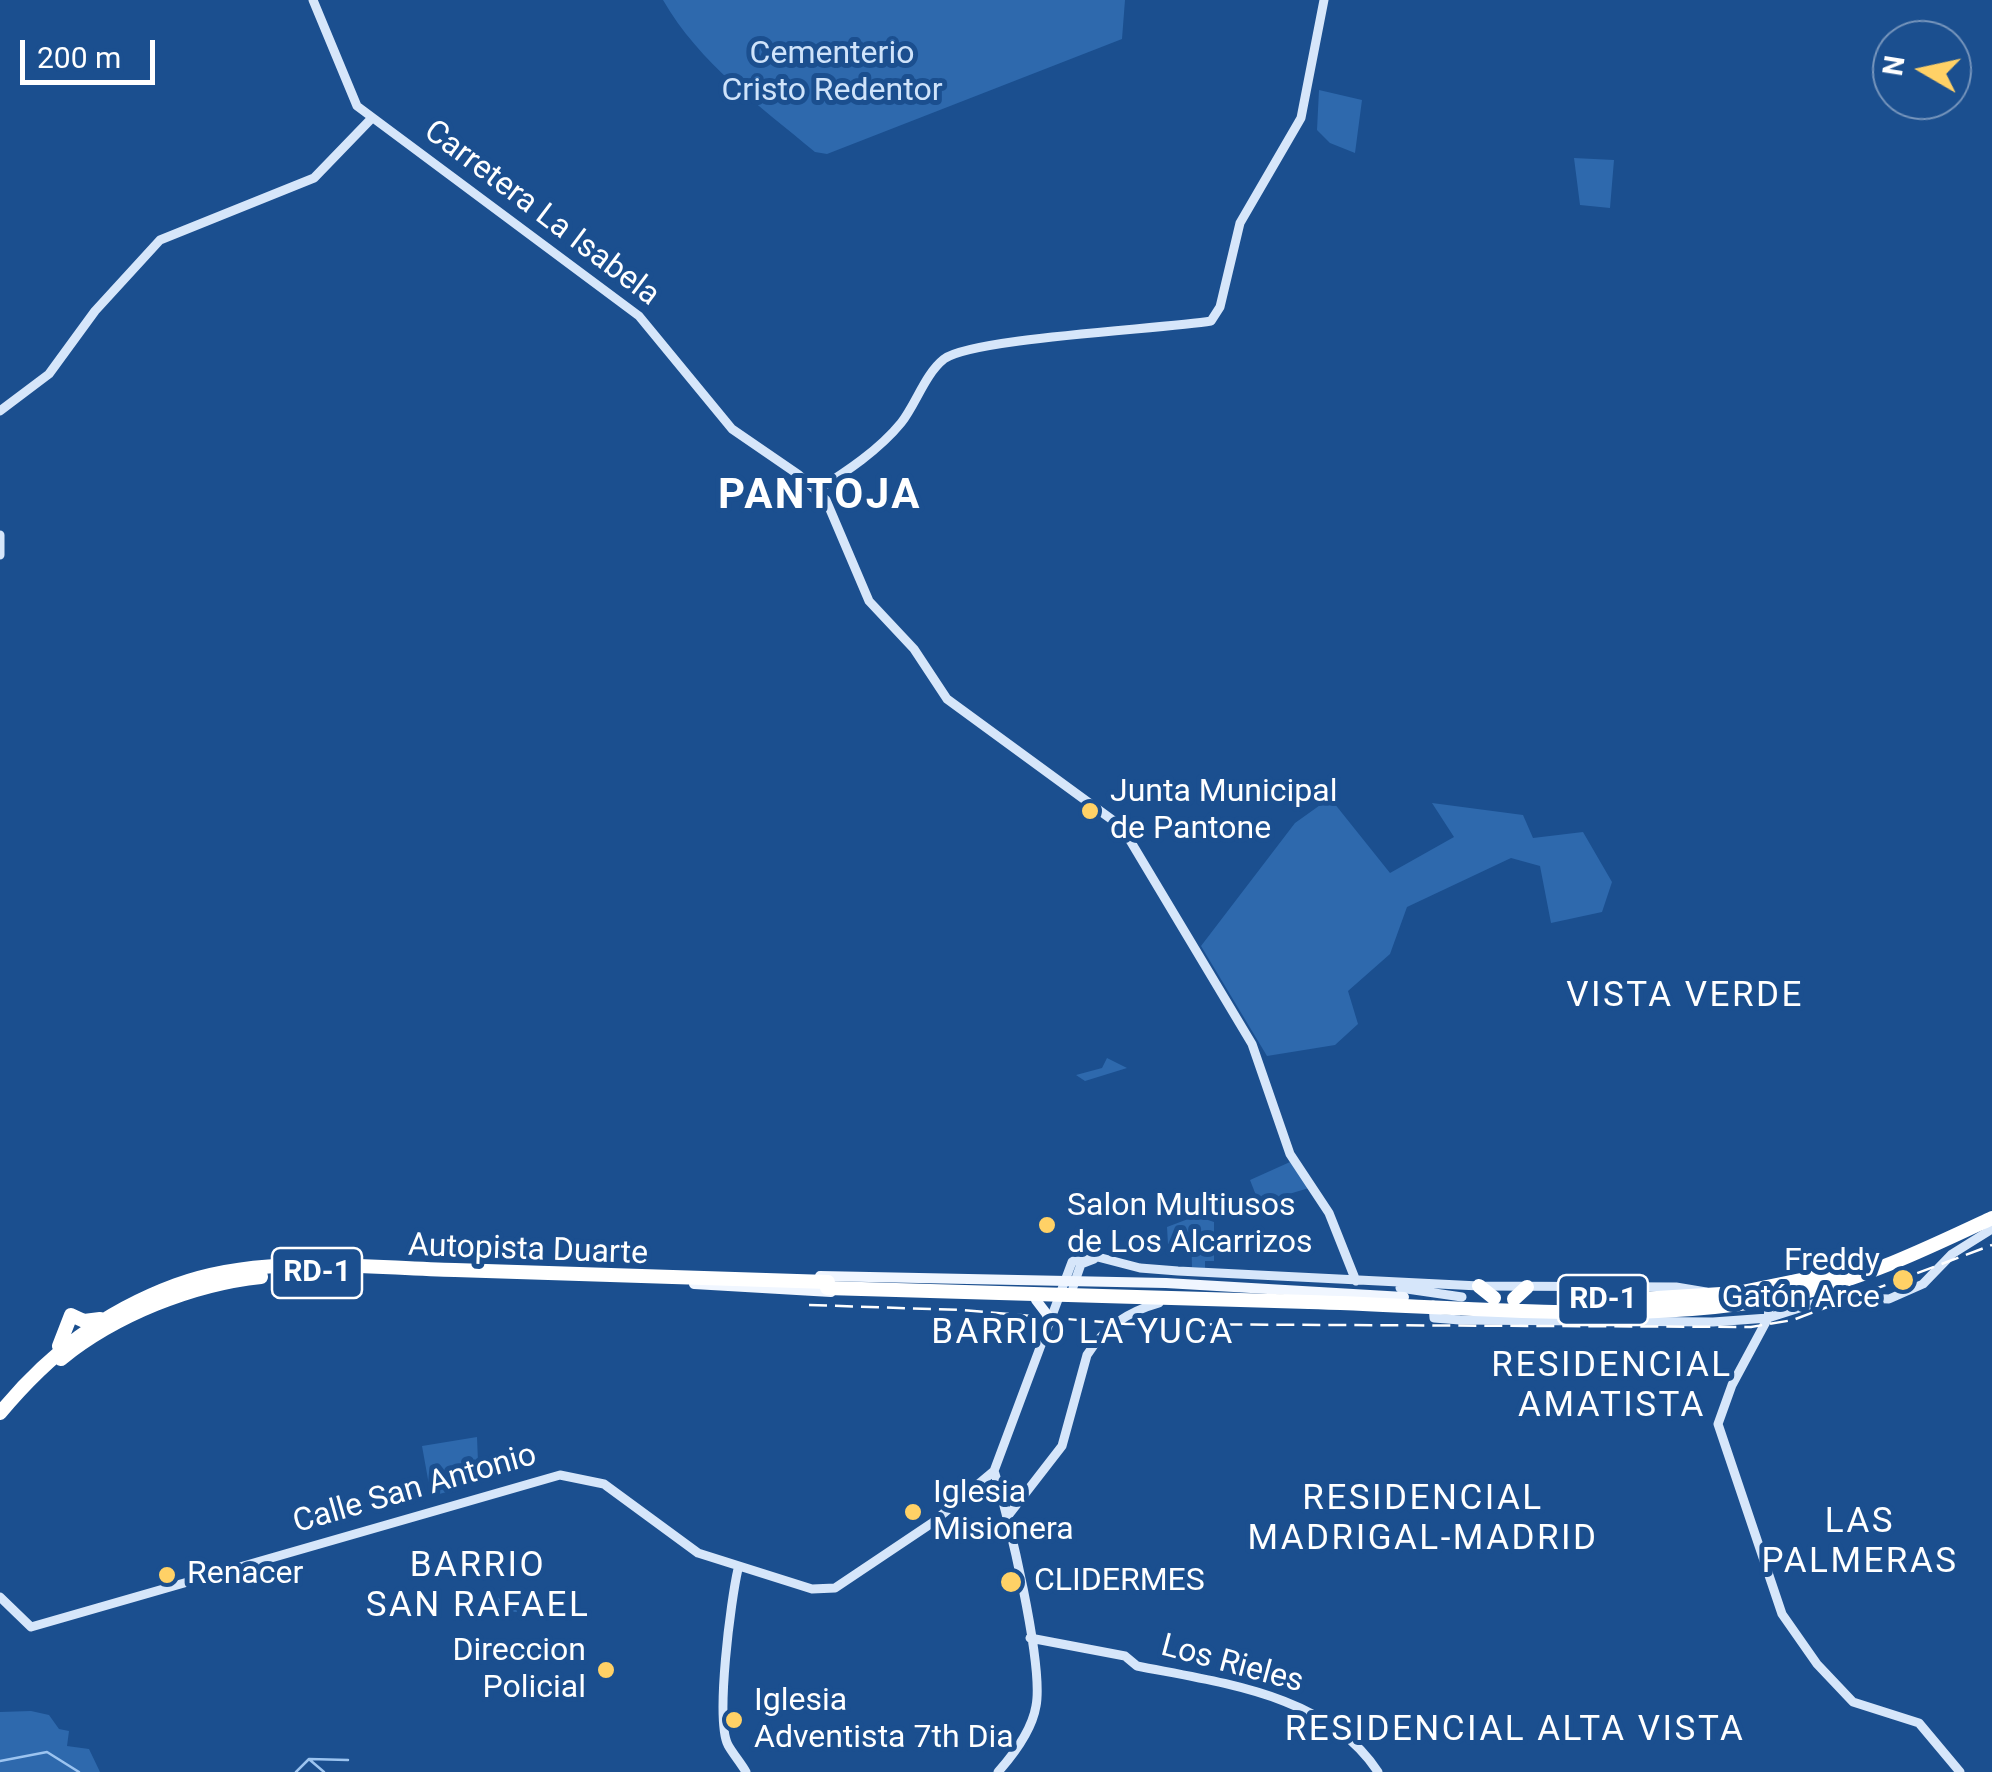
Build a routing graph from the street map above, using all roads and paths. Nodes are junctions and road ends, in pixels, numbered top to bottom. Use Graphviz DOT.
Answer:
graph roads {
  1 [pos="313,0"];
  2 [pos="1324,0"];
  3 [pos="371,119"];
  4 [pos="0,412"];
  5 [pos="820,493"];
  6 [pos="0,536"];
  7 [pos="0,555"];
  8 [pos="1992,1209"];
  9 [pos="1992,1218"];
  10 [pos="1992,1228"];
  11 [pos="1347,1258"];
  12 [pos="683,1279"];
  13 [pos="990,1280"];
  14 [pos="1346,1280"];
  15 [pos="1112,1282"];
  16 [pos="1064,1283"];
  17 [pos="1480,1286"];
  18 [pos="1527,1287"];
  19 [pos="1462,1297"];
  20 [pos="1415,1298"];
  21 [pos="1494,1298"];
  22 [pos="1514,1298"];
  23 [pos="988,1299"];
  24 [pos="1770,1299"];
  25 [pos="1036,1300"];
  26 [pos="1058,1301"];
  27 [pos="1072,1302"];
  28 [pos="1112,1302"];
  29 [pos="1711,1302"];
  30 [pos="1159,1303"];
  31 [pos="1768,1318"];
  32 [pos="1052,1322"];
  33 [pos="0,1414"];
  34 [pos="0,1426"];
  35 [pos="994,1471"];
  36 [pos="1007,1518"];
  37 [pos="738,1569"];
  38 [pos="0,1596"];
  39 [pos="1030,1638"];
  40 [pos="746,1772"];
  41 [pos="998,1772"];
  42 [pos="1378,1772"];
  43 [pos="1960,1772"];
  1 -- 3 [label="street, Carretera La Isabela"];
  2 -- 5 [label="street"];
  3 -- 4 [label="street"];
  3 -- 5 [label="street, Carretera La Isabela"];
  5 -- 11 [label="street, Carretera La Isabela"];
  6 -- 7 [label="street"];
  8 -- 29 [label="highway, RD-1"];
  9 -- 24 [label="highway, RD-1"];
  10 -- 31 [label="street"];
  11 -- 14 [label="street, Carretera La Isabela"];
  11 -- 14 [label="street"];
  12 -- 13 [label="main road"];
  12 -- 20 [label="highway, RD-1, bridge"];
  12 -- 23 [label="main road"];
  12 -- 33 [label="highway, Autopista Duarte / RD-1"];
  12 -- 34 [label="highway, Autopista Duarte / RD-1"];
  13 -- 16 [label="main road"];
  13 -- 23 [label="main road"];
  14 -- 16 [label="street"];
  14 -- 19 [label="street"];
  14 -- 20 [label="street"];
  15 -- 16 [label="main road"];
  15 -- 20 [label="main road"];
  15 -- 28 [label="main road"];
  16 -- 26 [label="street"];
  16 -- 27 [label="main road"];
  17 -- 18 [label="street"];
  17 -- 20 [label="street"];
  17 -- 21 [label="highway"];
  18 -- 22 [label="highway"];
  18 -- 29 [label="street"];
  19 -- 20 [label="highway, RD-1"];
  19 -- 21 [label="highway, RD-1"];
  20 -- 29 [label="highway, RD-1"];
  20 -- 30 [label="main road"];
  20 -- 31 [label="street"];
  21 -- 22 [label="highway, RD-1"];
  22 -- 29 [label="highway, RD-1"];
  23 -- 25 [label="main road"];
  24 -- 29 [label="highway, RD-1"];
  24 -- 31 [label="street"];
  25 -- 26 [label="main road"];
  25 -- 32 [label="main road"];
  26 -- 27 [label="main road"];
  26 -- 32 [label="street"];
  27 -- 28 [label="main road"];
  28 -- 30 [label="main road"];
  29 -- 31 [label="street"];
  30 -- 36 [label="street"];
  31 -- 43 [label="street"];
  32 -- 35 [label="street"];
  35 -- 36 [label="street"];
  35 -- 37 [label="street, Calle San Antonio"];
  36 -- 39 [label="street"];
  37 -- 38 [label="street, Calle San Antonio"];
  37 -- 40 [label="street"];
  39 -- 41 [label="street"];
  39 -- 42 [label="street, Los Rieles"];
}
